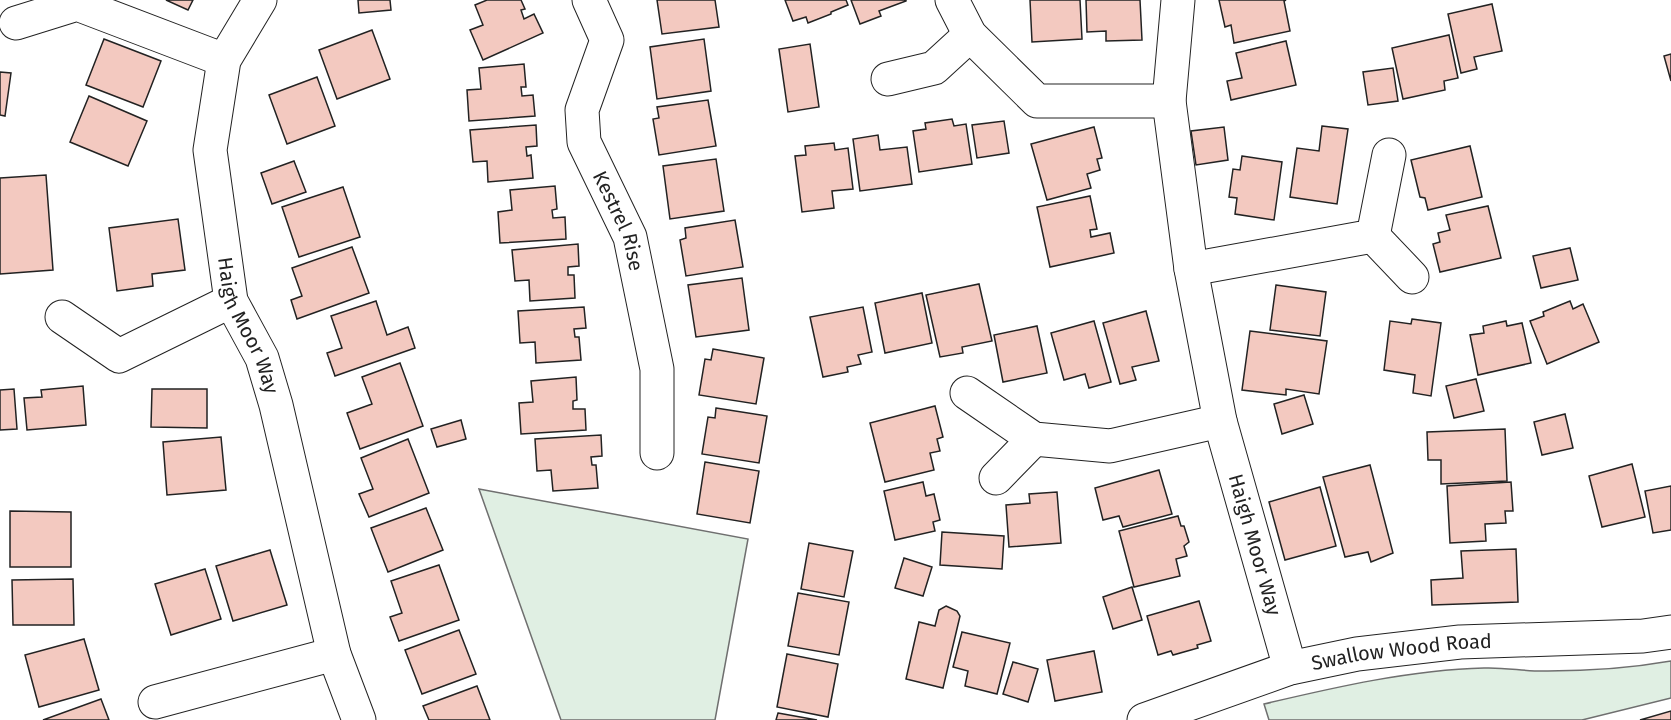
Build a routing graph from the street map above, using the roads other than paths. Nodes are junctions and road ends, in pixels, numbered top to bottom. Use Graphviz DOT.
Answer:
graph roads {
  1 [pos="260,0"];
  2 [pos="589,0"];
  3 [pos="952,0"];
  4 [pos="1178,0"];
  5 [pos="16,23"];
  6 [pos="970,35"];
  7 [pos="224,60"];
  8 [pos="888,79"];
  9 [pos="1169,101"];
  10 [pos="1389,155"];
  11 [pos="1373,236"];
  12 [pos="1191,269"];
  13 [pos="1412,277"];
  14 [pos="231,302"];
  15 [pos="62,317"];
  16 [pos="967,393"];
  17 [pos="1220,421"];
  18 [pos="1034,439"];
  19 [pos="657,453"];
  20 [pos="996,478"];
  21 [pos="1671,632"];
  22 [pos="334,654"];
  23 [pos="1290,668"];
  24 [pos="155,702"];
  25 [pos="359,720"];
  26 [pos="1144,720"];
  1 -- 7 [label="street, Haigh Moor Way"];
  2 -- 19 [label="street, Kestrel Rise"];
  3 -- 6 [label="street"];
  4 -- 9 [label="street, Haigh Moor Way"];
  5 -- 7 [label="street"];
  6 -- 8 [label="street"];
  6 -- 9 [label="street"];
  7 -- 14 [label="street, Haigh Moor Way"];
  9 -- 12 [label="street, Haigh Moor Way"];
  10 -- 11 [label="street"];
  11 -- 12 [label="street"];
  11 -- 13 [label="street"];
  12 -- 17 [label="street, Haigh Moor Way"];
  14 -- 15 [label="street"];
  14 -- 22 [label="street, Haigh Moor Way"];
  16 -- 18 [label="street"];
  17 -- 18 [label="street"];
  17 -- 23 [label="street, Haigh Moor Way"];
  18 -- 20 [label="street"];
  21 -- 23 [label="street, Swallow Wood Road"];
  22 -- 24 [label="street"];
  22 -- 25 [label="street, Haigh Moor Way"];
  23 -- 26 [label="street, Swallow Wood Road"];
}
